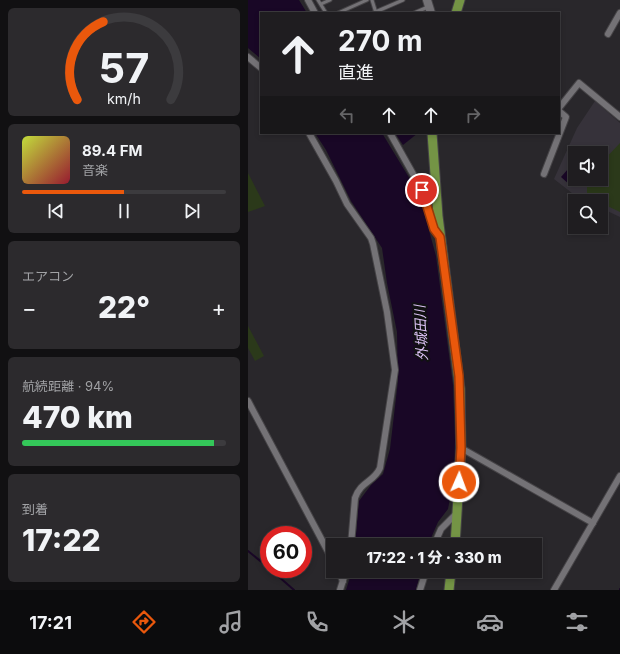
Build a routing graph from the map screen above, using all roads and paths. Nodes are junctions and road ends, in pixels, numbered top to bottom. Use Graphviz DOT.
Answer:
graph roads {
  1 [pos="308,0"];
  2 [pos="318,0"];
  3 [pos="330,0"];
  4 [pos="367,0"];
  5 [pos="372,0"];
  6 [pos="403,0"];
  7 [pos="460,0"];
  8 [pos="321,4"];
  9 [pos="429,6"];
  10 [pos="314,12"];
  11 [pos="325,12"];
  12 [pos="340,12"];
  13 [pos="375,12"];
  14 [pos="377,12"];
  15 [pos="416,12"];
  16 [pos="456,12"];
  17 [pos="620,13"];
  18 [pos="608,34"];
  19 [pos="248,57"];
  20 [pos="260,67"];
  21 [pos="560,108"];
  22 [pos="560,110"];
  23 [pos="620,118"];
  24 [pos="560,133"];
  25 [pos="310,134"];
  26 [pos="391,134"];
  27 [pos="432,134"];
  28 [pos="560,134"];
  29 [pos="544,174"];
  30 [pos="440,237"];
  31 [pos="248,400"];
  32 [pos="461,448"];
  33 [pos="620,476"];
  34 [pos="456,513"];
  35 [pos="593,523"];
  36 [pos="352,538"];
  37 [pos="437,538"];
  38 [pos="455,538"];
  39 [pos="326,548"];
  40 [pos="342,578"];
  41 [pos="344,578"];
  42 [pos="424,578"];
  43 [pos="450,578"];
  44 [pos="343,581"];
  45 [pos="340,590"];
  46 [pos="420,590"];
  47 [pos="449,590"];
  48 [pos="554,590"];
  1 -- 10 [label="street"];
  2 -- 8 [label="lane"];
  3 -- 8 [label="lane"];
  4 -- 12 [label="lane"];
  5 -- 13 [label="lane"];
  6 -- 14 [label="lane"];
  7 -- 16 [label="main road"];
  8 -- 11 [label="lane"];
  9 -- 15 [label="lane"];
  17 -- 18 [label="street"];
  19 -- 20 [label="street"];
  21 -- 23 [label="street"];
  22 -- 24 [label="street"];
  25 -- 36 [label="street"];
  26 -- 30 [label="street"];
  27 -- 30 [label="main road"];
  28 -- 29 [label="street"];
  30 -- 32 [label="main road"];
  31 -- 39 [label="street"];
  32 -- 34 [label="main road"];
  32 -- 35 [label="street"];
  33 -- 35 [label="street"];
  34 -- 37 [label="street"];
  34 -- 38 [label="main road"];
  35 -- 48 [label="street"];
  40 -- 44 [label="street"];
  41 -- 44 [label="street"];
  42 -- 46 [label="street"];
  43 -- 47 [label="main road"];
  44 -- 45 [label="street"];
}
